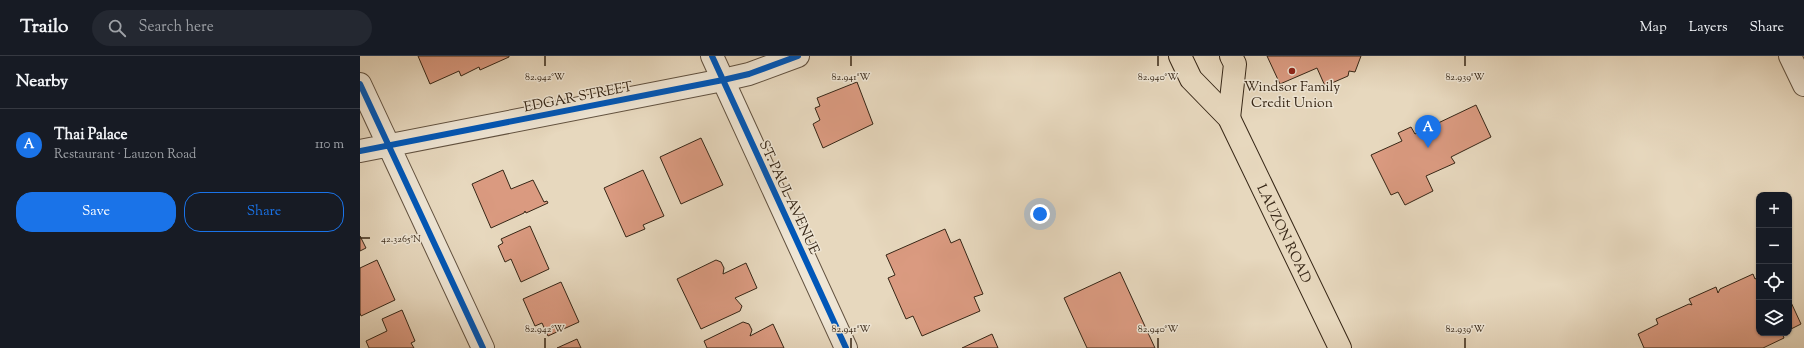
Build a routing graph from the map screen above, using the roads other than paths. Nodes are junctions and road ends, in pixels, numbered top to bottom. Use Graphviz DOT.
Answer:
graph roads {
  1 [pos="712,56"];
  2 [pos="798,56"];
  3 [pos="1180,56"];
  4 [pos="1231,56"];
  5 [pos="1790,56"];
  6 [pos="723,80"];
  7 [pos="360,84"];
  8 [pos="1804,85"];
  9 [pos="1229,118"];
  10 [pos="388,145"];
  11 [pos="360,151"];
  12 [pos="483,348"];
  13 [pos="846,348"];
  14 [pos="1340,348"];
  1 -- 6 [label="street, ST. PAUL AVENUE"];
  2 -- 6 [label="street, EDGAR STREET"];
  3 -- 9 [label="main road, LAUZON ROAD"];
  4 -- 9 [label="main road"];
  5 -- 8 [label="street"];
  6 -- 10 [label="street, EDGAR STREET"];
  6 -- 13 [label="street, ST. PAUL AVENUE"];
  7 -- 10 [label="street"];
  9 -- 14 [label="main road, LAUZON ROAD"];
  10 -- 11 [label="street, EDGAR STREET"];
  10 -- 12 [label="street"];
}
